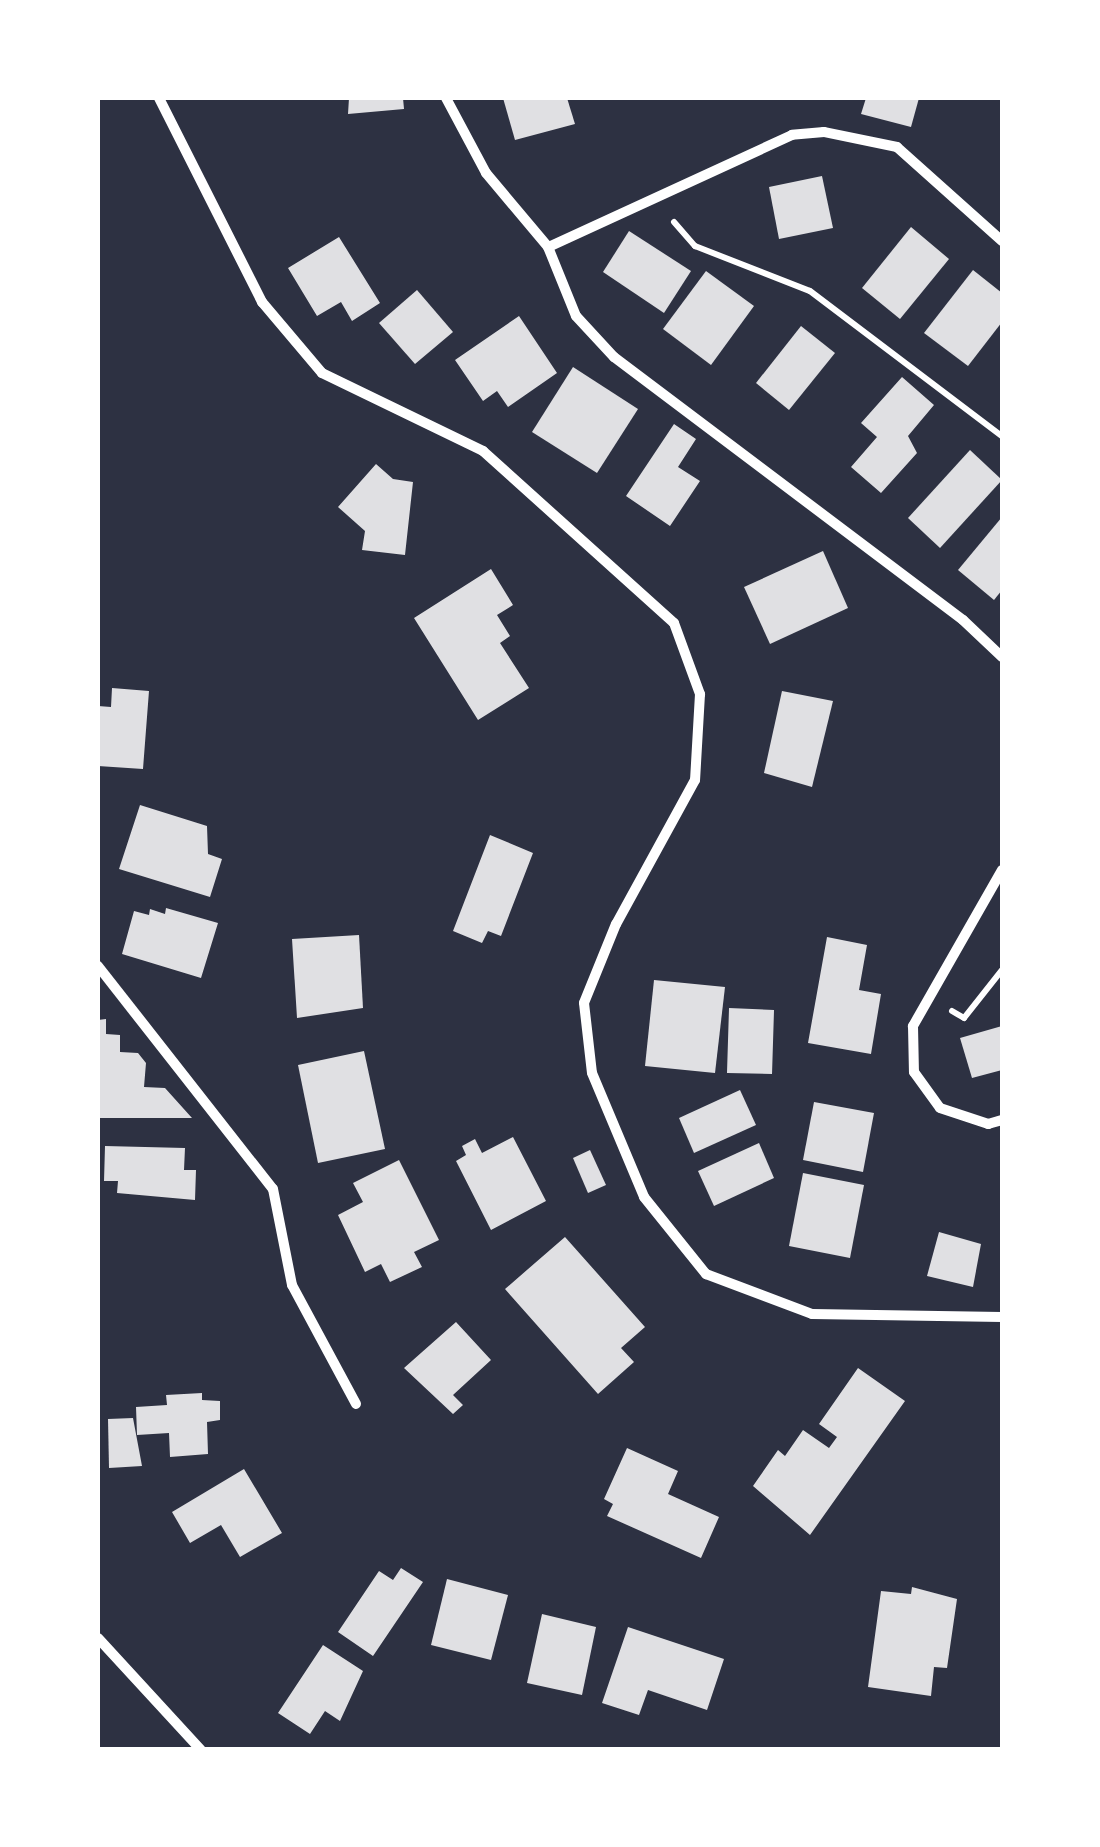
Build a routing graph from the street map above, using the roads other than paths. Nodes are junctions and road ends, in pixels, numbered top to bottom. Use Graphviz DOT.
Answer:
graph roads {
  1 [pos="159,98"];
  2 [pos="446,98"];
  3 [pos="1002,240"];
  4 [pos="548,247"];
  5 [pos="1002,657"];
  6 [pos="1002,870"];
  7 [pos="98,966"];
  8 [pos="1002,1120"];
  9 [pos="1002,1317"];
  10 [pos="356,1404"];
  11 [pos="98,1638"];
  12 [pos="202,1750"];
  1 -- 9 [label="street"];
  2 -- 4 [label="street"];
  3 -- 4 [label="street"];
  4 -- 5 [label="street"];
  6 -- 8 [label="street"];
  7 -- 10 [label="street"];
  11 -- 12 [label="street"];
}
